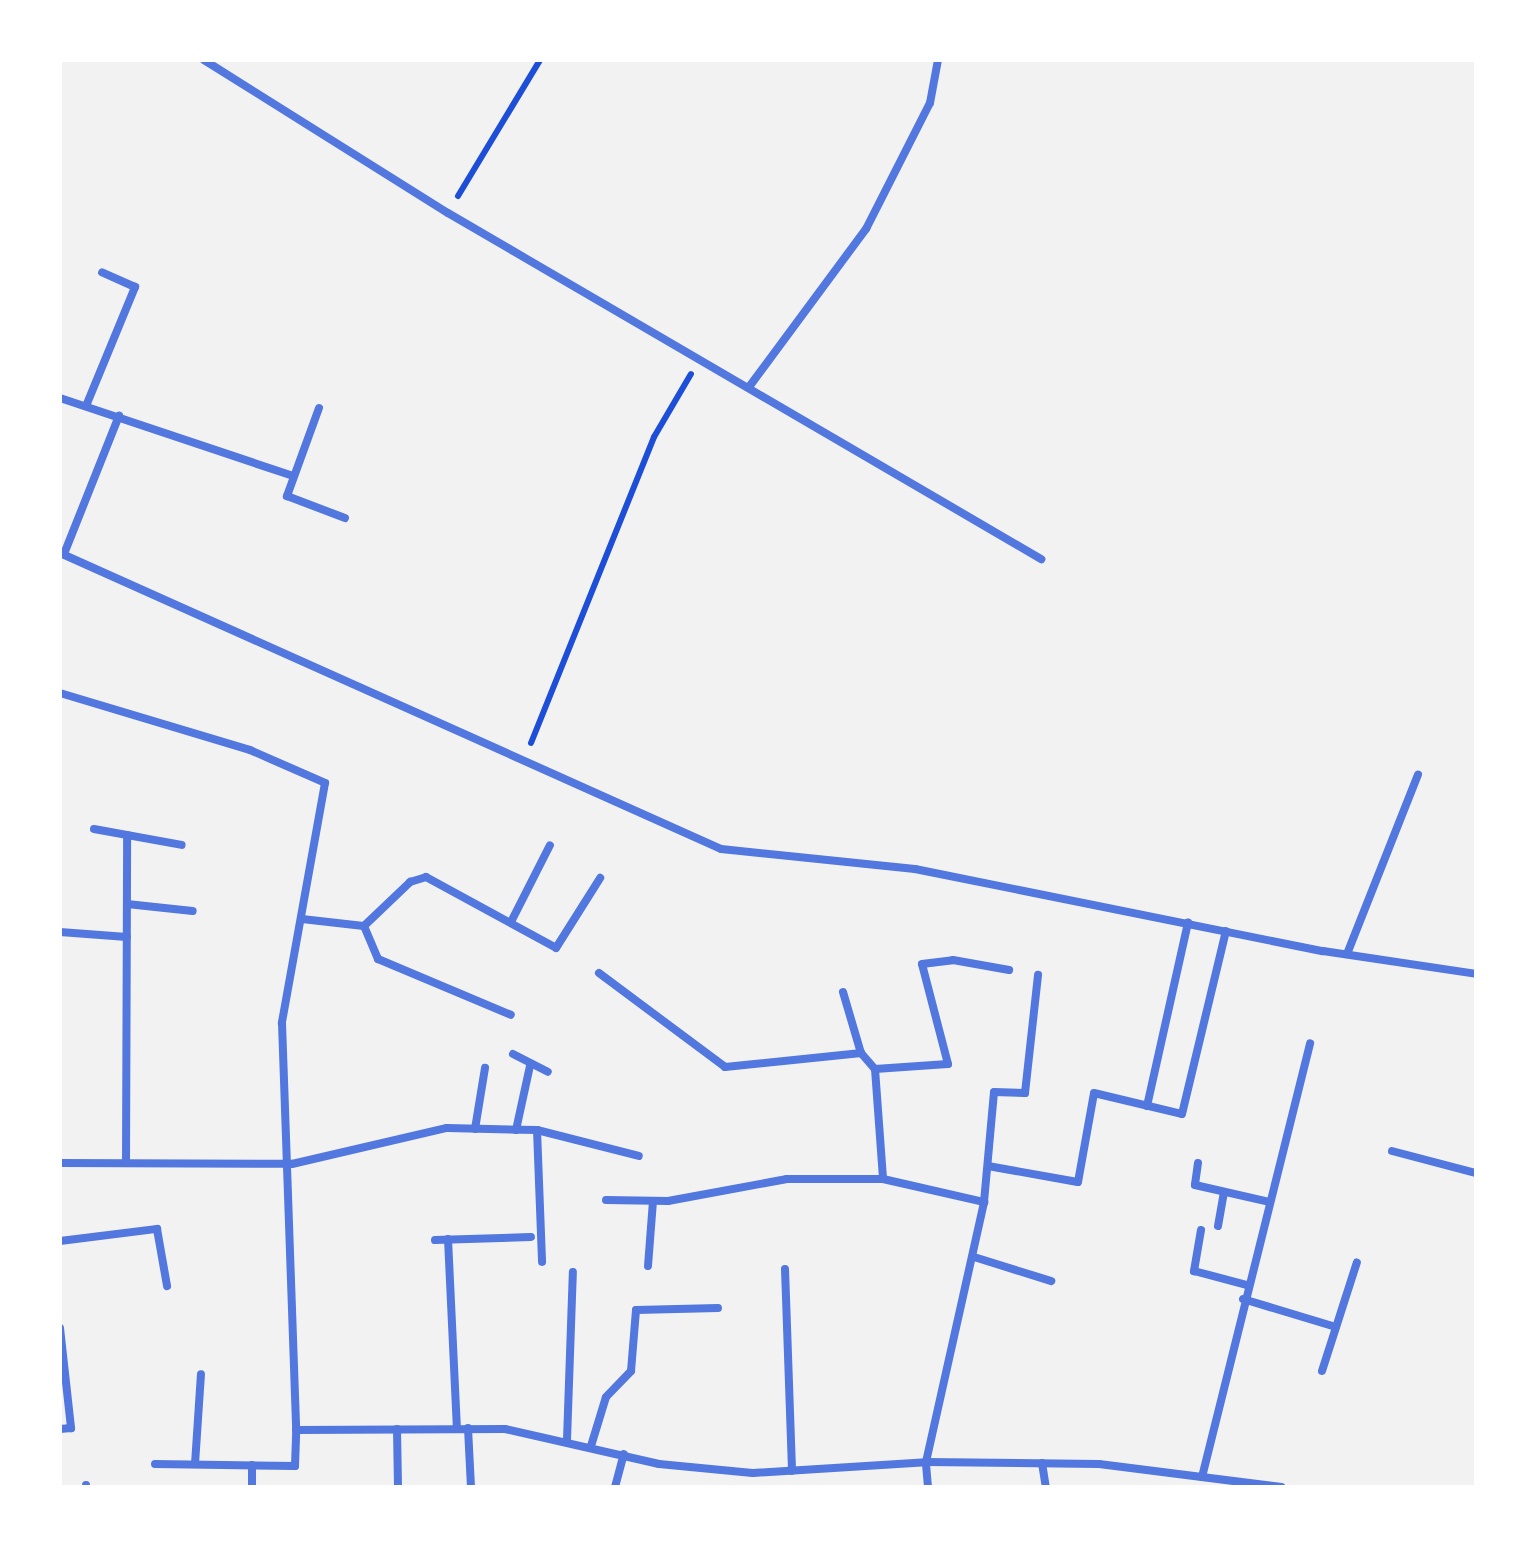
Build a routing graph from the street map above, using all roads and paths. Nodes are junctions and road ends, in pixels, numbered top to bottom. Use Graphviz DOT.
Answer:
graph roads {
  1 [pos="204,60"];
  2 [pos="540,60"];
  3 [pos="938,60"];
  4 [pos="448,213"];
  5 [pos="102,272"];
  6 [pos="699,360"];
  7 [pos="749,387"];
  8 [pos="60,398"];
  9 [pos="86,406"];
  10 [pos="319,408"];
  11 [pos="119,416"];
  12 [pos="293,476"];
  13 [pos="345,518"];
  14 [pos="62,554"];
  15 [pos="1041,560"];
  16 [pos="60,694"];
  17 [pos="525,756"];
  18 [pos="1418,775"];
  19 [pos="94,829"];
  20 [pos="128,835"];
  21 [pos="182,845"];
  22 [pos="550,846"];
  23 [pos="600,878"];
  24 [pos="127,904"];
  25 [pos="193,912"];
  26 [pos="302,919"];
  27 [pos="511,922"];
  28 [pos="1188,923"];
  29 [pos="364,926"];
  30 [pos="1226,931"];
  31 [pos="60,932"];
  32 [pos="127,937"];
  33 [pos="1347,954"];
  34 [pos="1009,970"];
  35 [pos="599,973"];
  36 [pos="1476,974"];
  37 [pos="1038,976"];
  38 [pos="843,992"];
  39 [pos="510,1015"];
  40 [pos="1310,1043"];
  41 [pos="861,1053"];
  42 [pos="514,1054"];
  43 [pos="530,1066"];
  44 [pos="485,1068"];
  45 [pos="875,1069"];
  46 [pos="548,1072"];
  47 [pos="1146,1106"];
  48 [pos="476,1129"];
  49 [pos="516,1130"];
  50 [pos="537,1130"];
  51 [pos="1392,1150"];
  52 [pos="639,1156"];
  53 [pos="60,1163"];
  54 [pos="1198,1163"];
  55 [pos="126,1164"];
  56 [pos="286,1164"];
  57 [pos="988,1166"];
  58 [pos="1476,1174"];
  59 [pos="883,1179"];
  60 [pos="1224,1193"];
  61 [pos="606,1200"];
  62 [pos="653,1201"];
  63 [pos="984,1202"];
  64 [pos="1268,1202"];
  65 [pos="1218,1226"];
  66 [pos="1201,1230"];
  67 [pos="531,1237"];
  68 [pos="436,1240"];
  69 [pos="448,1240"];
  70 [pos="60,1241"];
  71 [pos="974,1257"];
  72 [pos="542,1262"];
  73 [pos="1357,1262"];
  74 [pos="648,1266"];
  75 [pos="784,1268"];
  76 [pos="573,1272"];
  77 [pos="1051,1280"];
  78 [pos="1247,1285"];
  79 [pos="167,1286"];
  80 [pos="1244,1300"];
  81 [pos="718,1308"];
  82 [pos="1336,1327"];
  83 [pos="60,1328"];
  84 [pos="1322,1371"];
  85 [pos="201,1374"];
  86 [pos="457,1428"];
  87 [pos="468,1428"];
  88 [pos="60,1429"];
  89 [pos="397,1429"];
  90 [pos="296,1430"];
  91 [pos="567,1440"];
  92 [pos="591,1446"];
  93 [pos="624,1454"];
  94 [pos="926,1462"];
  95 [pos="1042,1462"];
  96 [pos="155,1464"];
  97 [pos="195,1464"];
  98 [pos="252,1466"];
  99 [pos="792,1471"];
  100 [pos="753,1473"];
  101 [pos="804,1473"];
  102 [pos="1167,1475"];
  103 [pos="1202,1477"];
  104 [pos="1268,1486"];
  105 [pos="252,1487"];
  106 [pos="398,1487"];
  107 [pos="471,1487"];
  108 [pos="615,1487"];
  109 [pos="756,1487"];
  110 [pos="806,1487"];
  111 [pos="928,1487"];
  112 [pos="1046,1487"];
  113 [pos="1166,1487"];
  114 [pos="1282,1487"];
  1 -- 4 [label="lane"];
  2 -- 4 [label="path"];
  3 -- 7 [label="lane"];
  4 -- 6 [label="lane"];
  5 -- 9 [label="lane"];
  6 -- 7 [label="lane"];
  6 -- 17 [label="path"];
  7 -- 15 [label="lane"];
  8 -- 9 [label="lane"];
  9 -- 11 [label="lane"];
  10 -- 12 [label="lane"];
  11 -- 12 [label="lane"];
  11 -- 14 [label="lane"];
  12 -- 13 [label="lane"];
  14 -- 17 [label="lane"];
  16 -- 26 [label="lane"];
  17 -- 28 [label="lane"];
  18 -- 33 [label="lane"];
  19 -- 20 [label="lane"];
  20 -- 21 [label="lane"];
  20 -- 24 [label="lane"];
  22 -- 27 [label="lane"];
  23 -- 27 [label="lane"];
  24 -- 25 [label="lane"];
  24 -- 32 [label="lane"];
  26 -- 29 [label="lane"];
  26 -- 56 [label="lane"];
  27 -- 29 [label="lane"];
  28 -- 30 [label="lane"];
  28 -- 47 [label="lane"];
  29 -- 39 [label="lane"];
  30 -- 33 [label="lane"];
  30 -- 47 [label="lane"];
  31 -- 32 [label="lane"];
  32 -- 55 [label="lane"];
  33 -- 36 [label="lane"];
  34 -- 45 [label="lane"];
  35 -- 41 [label="lane"];
  37 -- 57 [label="lane"];
  38 -- 41 [label="lane"];
  40 -- 64 [label="lane"];
  41 -- 45 [label="lane"];
  42 -- 43 [label="lane"];
  43 -- 46 [label="lane"];
  43 -- 49 [label="lane"];
  44 -- 48 [label="lane"];
  45 -- 59 [label="lane"];
  47 -- 57 [label="lane"];
  48 -- 49 [label="lane"];
  48 -- 56 [label="lane"];
  49 -- 50 [label="lane"];
  50 -- 52 [label="lane"];
  50 -- 72 [label="lane"];
  51 -- 58 [label="lane"];
  53 -- 55 [label="lane"];
  54 -- 60 [label="lane"];
  55 -- 56 [label="lane"];
  56 -- 90 [label="lane"];
  57 -- 63 [label="lane"];
  59 -- 62 [label="lane"];
  59 -- 63 [label="lane"];
  60 -- 64 [label="lane"];
  60 -- 65 [label="lane"];
  61 -- 62 [label="lane"];
  62 -- 74 [label="lane"];
  63 -- 71 [label="lane"];
  64 -- 78 [label="lane"];
  66 -- 78 [label="lane"];
  67 -- 69 [label="lane"];
  68 -- 69 [label="lane"];
  69 -- 86 [label="lane"];
  70 -- 79 [label="lane"];
  71 -- 77 [label="lane"];
  71 -- 94 [label="lane"];
  73 -- 82 [label="lane"];
  75 -- 99 [label="lane"];
  76 -- 91 [label="lane"];
  78 -- 80 [label="lane"];
  80 -- 82 [label="lane"];
  80 -- 103 [label="lane"];
  81 -- 92 [label="lane"];
  82 -- 84 [label="lane"];
  83 -- 88 [label="lane"];
  85 -- 97 [label="lane"];
  86 -- 87 [label="lane"];
  86 -- 89 [label="lane"];
  87 -- 91 [label="lane"];
  87 -- 107 [label="lane"];
  89 -- 90 [label="lane"];
  89 -- 106 [label="lane"];
  90 -- 98 [label="lane"];
  91 -- 92 [label="lane"];
  92 -- 93 [label="lane"];
  93 -- 100 [label="lane"];
  93 -- 108 [label="lane"];
  94 -- 95 [label="lane"];
  94 -- 101 [label="lane"];
  94 -- 111 [label="lane"];
  95 -- 102 [label="lane"];
  95 -- 112 [label="lane"];
  96 -- 97 [label="lane"];
  97 -- 98 [label="lane"];
  98 -- 105 [label="lane"];
  99 -- 100 [label="lane"];
  99 -- 101 [label="lane"];
  100 -- 109 [label="lane"];
  101 -- 110 [label="lane"];
  102 -- 103 [label="lane"];
  102 -- 113 [label="lane"];
  103 -- 104 [label="lane"];
  104 -- 114 [label="lane"];
}
